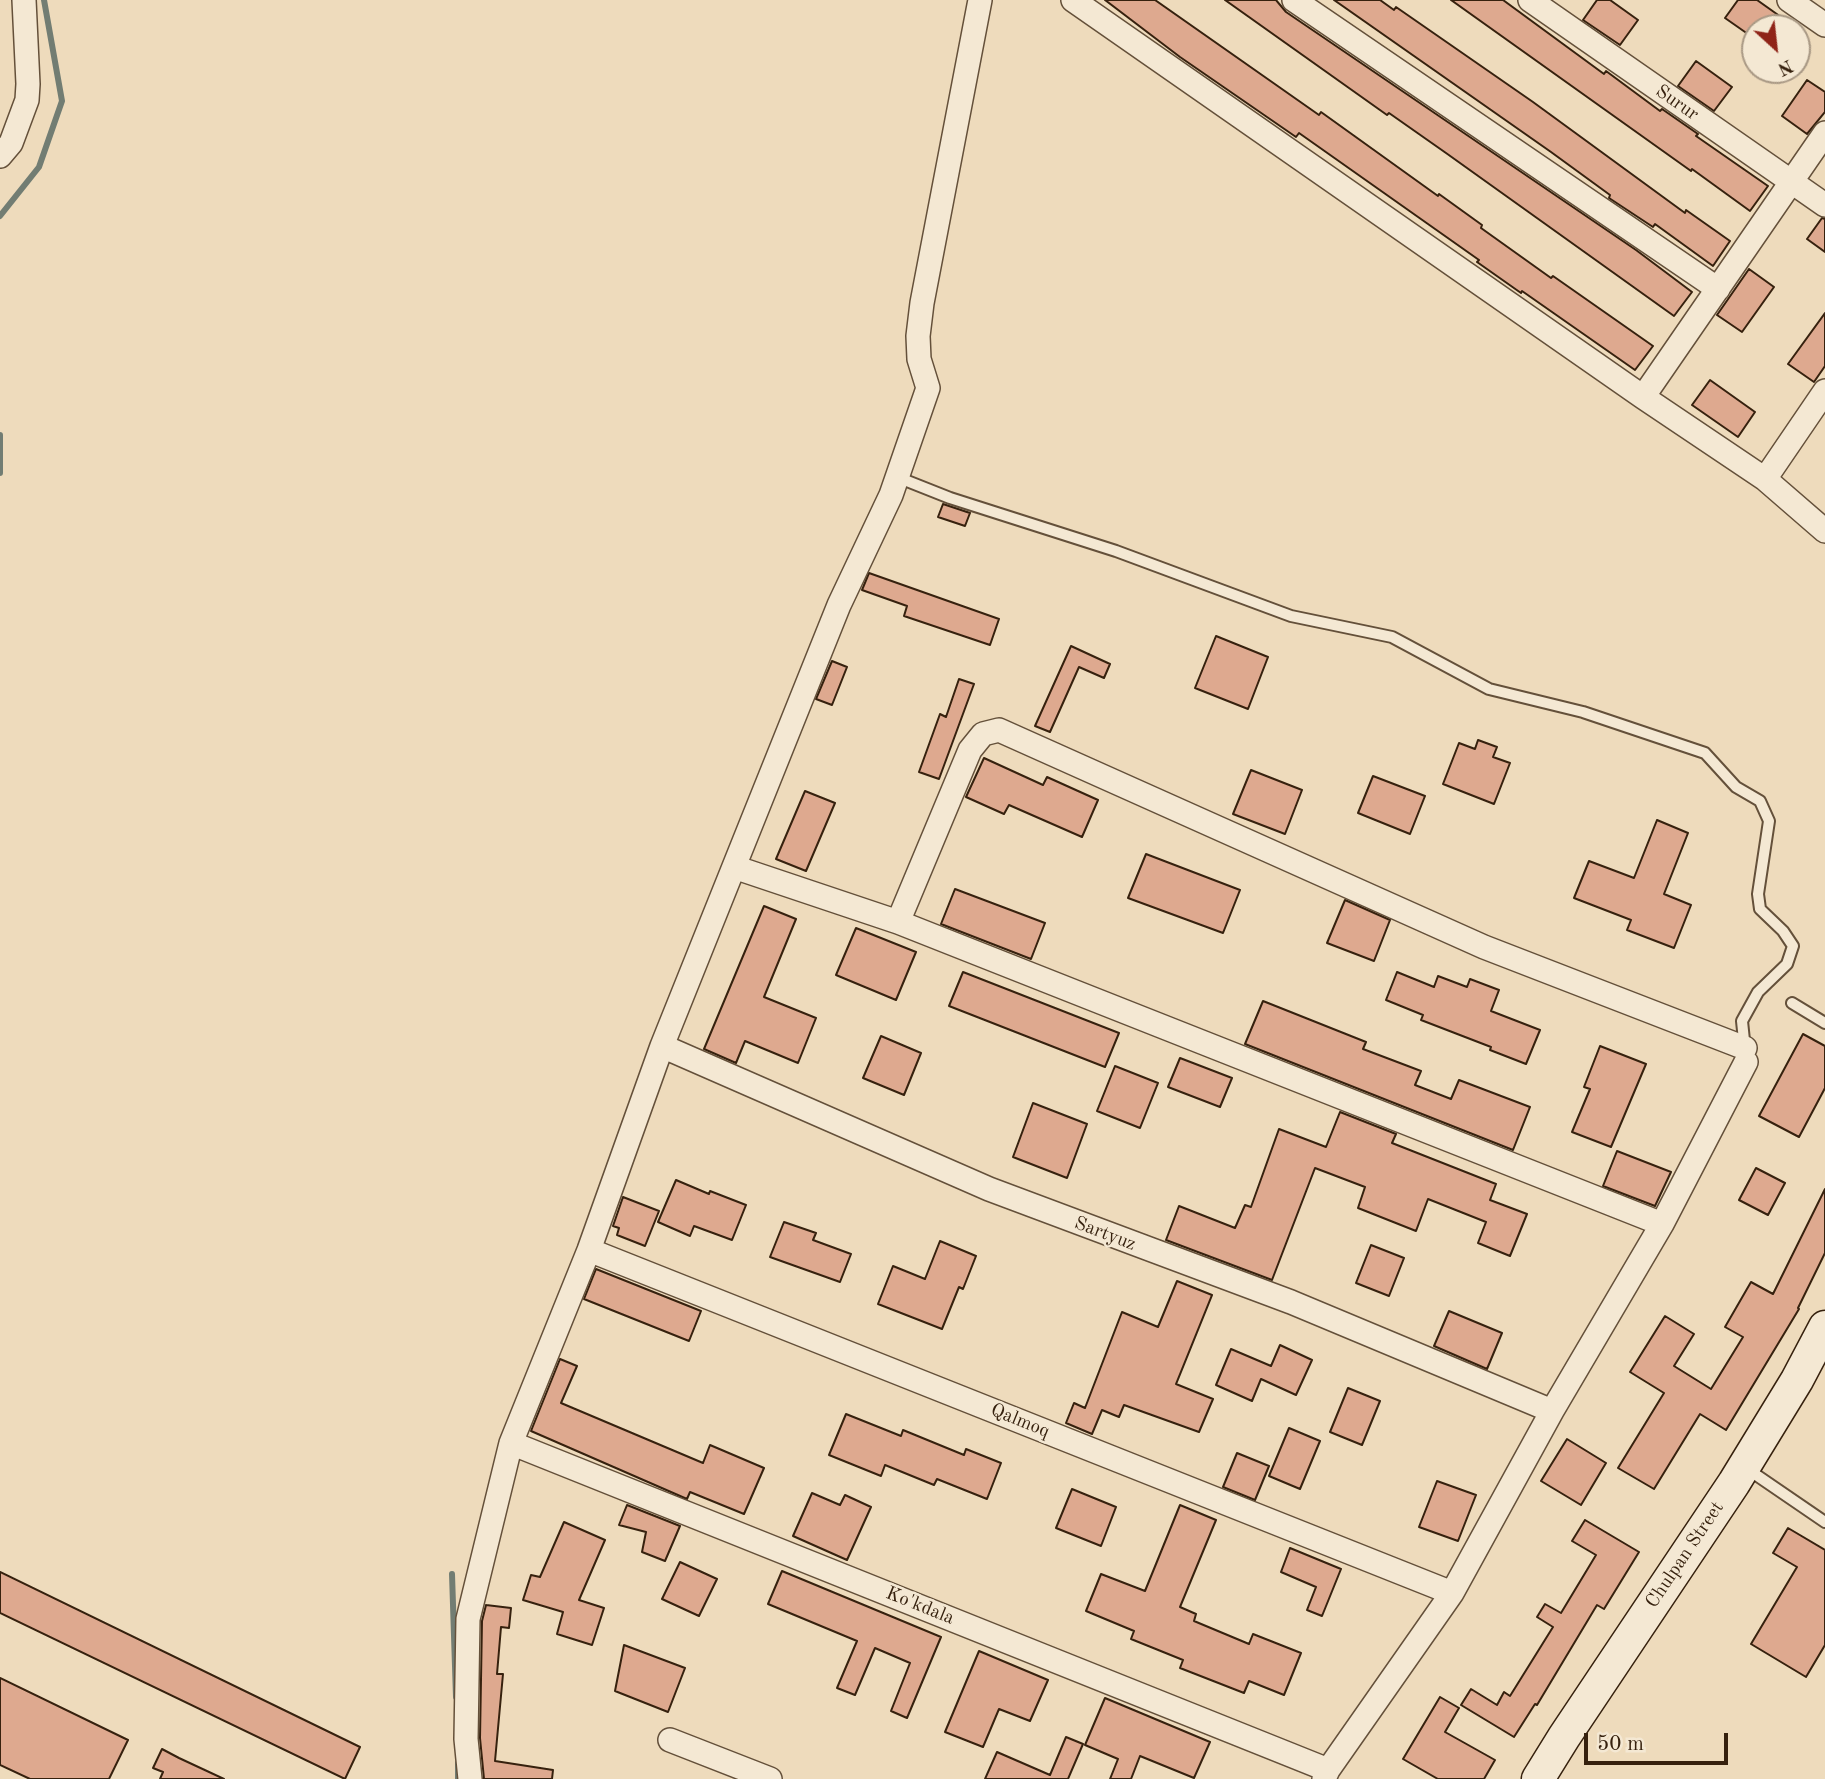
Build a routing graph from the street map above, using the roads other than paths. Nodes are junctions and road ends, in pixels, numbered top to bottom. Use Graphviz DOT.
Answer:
graph roads {
  1 [pos="24,0"];
  2 [pos="979,0"];
  3 [pos="1073,0"];
  4 [pos="1530,0"];
  5 [pos="1789,0"];
  6 [pos="1309,4"];
  7 [pos="1825,25"];
  8 [pos="1825,133"];
  9 [pos="0,156"];
  10 [pos="1791,181"];
  11 [pos="1825,205"];
  12 [pos="1718,289"];
  13 [pos="1825,391"];
  14 [pos="1643,397"];
  15 [pos="897,477"];
  16 [pos="1765,479"];
  17 [pos="1825,531"];
  18 [pos="734,867"];
  19 [pos="898,922"];
  20 [pos="1792,1003"];
  21 [pos="1825,1023"];
  22 [pos="663,1046"];
  23 [pos="1745,1055"];
  24 [pos="1662,1224"];
  25 [pos="589,1250"];
  26 [pos="1825,1327"];
  27 [pos="1552,1410"];
  28 [pos="511,1443"];
  29 [pos="1743,1467"];
  30 [pos="1825,1522"];
  31 [pos="1451,1593"];
  32 [pos="670,1740"];
  33 [pos="1326,1774"];
  34 [pos="470,1779"];
  35 [pos="770,1779"];
  36 [pos="1538,1779"];
  1 -- 9 [label="street"];
  2 -- 15 [label="street"];
  3 -- 14 [label="street"];
  4 -- 10 [label="street, Surur"];
  5 -- 7 [label="street"];
  6 -- 12 [label="street"];
  8 -- 10 [label="street"];
  10 -- 11 [label="street, Surur"];
  10 -- 12 [label="street"];
  12 -- 14 [label="street"];
  13 -- 16 [label="street"];
  14 -- 16 [label="street"];
  15 -- 18 [label="street"];
  15 -- 23 [label="lane"];
  16 -- 17 [label="street"];
  18 -- 19 [label="street"];
  18 -- 22 [label="street"];
  19 -- 23 [label="street"];
  19 -- 24 [label="street"];
  20 -- 21 [label="lane"];
  22 -- 25 [label="street"];
  22 -- 27 [label="street, Sartyuz"];
  23 -- 24 [label="street"];
  24 -- 27 [label="street"];
  25 -- 28 [label="street"];
  25 -- 31 [label="street, Qalmoq"];
  26 -- 29 [label="main road, Chulpan Street"];
  27 -- 31 [label="street"];
  28 -- 33 [label="street, Ko'kdala"];
  28 -- 34 [label="street"];
  29 -- 30 [label="lane"];
  29 -- 36 [label="main road, Chulpan Street"];
  31 -- 33 [label="street"];
  32 -- 35 [label="street"];
}
